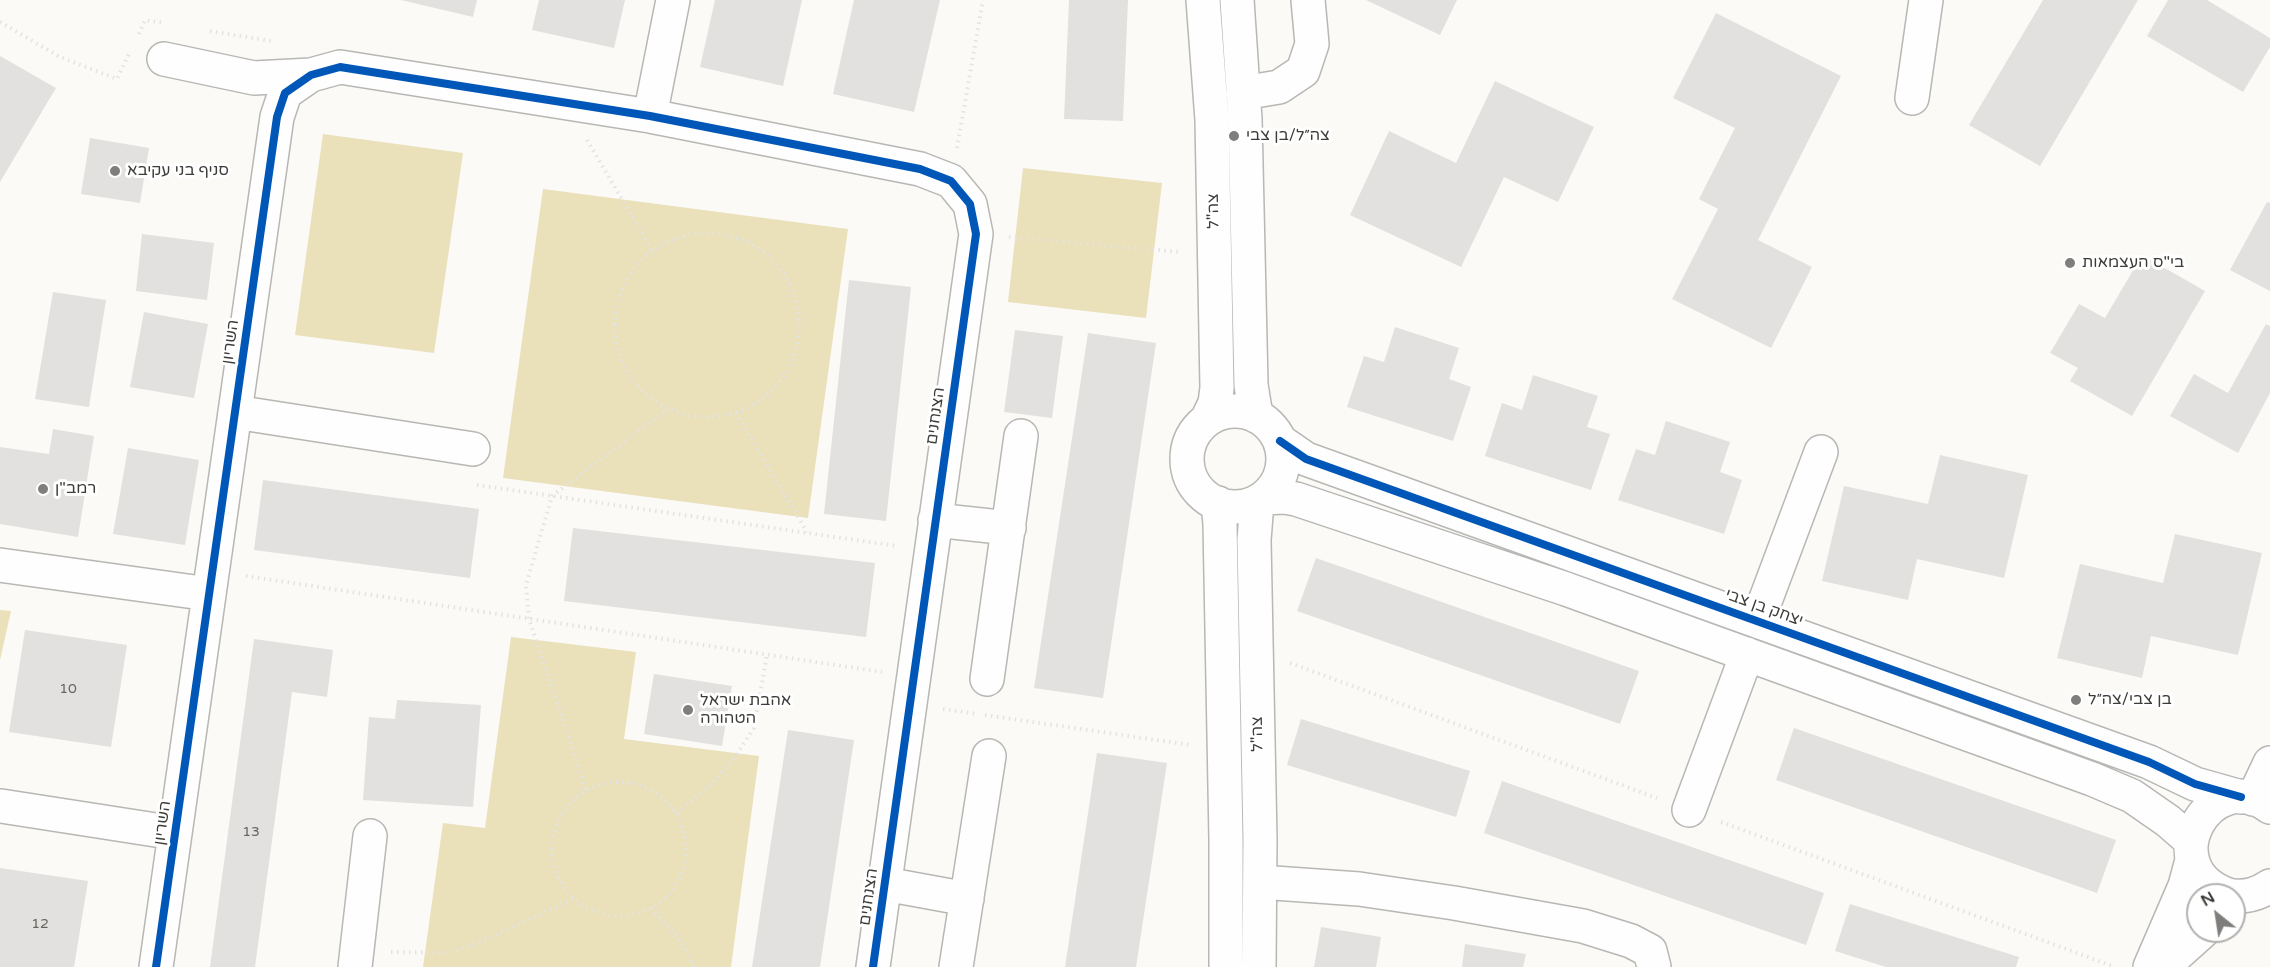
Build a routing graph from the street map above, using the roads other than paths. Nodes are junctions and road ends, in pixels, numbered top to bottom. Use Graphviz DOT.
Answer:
graph roads {
  1 [pos="673,0"];
  2 [pos="1203,0"];
  3 [pos="1237,0"];
  4 [pos="1308,0"];
  5 [pos="1926,0"];
  6 [pos="164,59"];
  7 [pos="311,75"];
  8 [pos="1243,93"];
  9 [pos="1911,98"];
  10 [pos="650,116"];
  11 [pos="235,412"];
  12 [pos="1256,416"];
  13 [pos="1208,420"];
  14 [pos="1021,436"];
  15 [pos="1280,441"];
  16 [pos="473,449"];
  17 [pos="1821,452"];
  18 [pos="1260,500"];
  19 [pos="1218,503"];
  20 [pos="1009,528"];
  21 [pos="933,535"];
  22 [pos="0,565"];
  23 [pos="211,583"];
  24 [pos="1758,620"];
  25 [pos="1747,654"];
  26 [pos="987,679"];
  27 [pos="989,756"];
  28 [pos="2270,763"];
  29 [pos="2254,801"];
  30 [pos="1,806"];
  31 [pos="1689,810"];
  32 [pos="175,833"];
  33 [pos="370,836"];
  34 [pos="2192,851"];
  35 [pos="1260,882"];
  36 [pos="2205,883"];
  37 [pos="885,884"];
  38 [pos="967,899"];
  39 [pos="2190,943"];
  40 [pos="356,959"];
  41 [pos="156,967"];
  42 [pos="873,967"];
  43 [pos="956,967"];
  44 [pos="1226,967"];
  45 [pos="1259,967"];
  46 [pos="1654,967"];
  47 [pos="2150,967"];
  48 [pos="2163,967"];
  1 -- 10 [label="street"];
  2 -- 13 [label="street, צה\"ל"];
  3 -- 8 [label="street, צה\"ל"];
  4 -- 8 [label="street"];
  5 -- 9 [label="street"];
  6 -- 7 [label="street"];
  7 -- 10 [label="street, השריון"];
  7 -- 11 [label="street, השריון"];
  8 -- 12 [label="street, צה\"ל"];
  10 -- 21 [label="street, הצנחנים"];
  11 -- 16 [label="street"];
  11 -- 23 [label="street, השריון"];
  12 -- 13 [label="street"];
  12 -- 15 [label="street"];
  13 -- 19 [label="street"];
  14 -- 20 [label="street"];
  15 -- 18 [label="street"];
  15 -- 24 [label="street, יצחק בן צבי"];
  17 -- 24 [label="street"];
  18 -- 19 [label="street"];
  18 -- 25 [label="street"];
  18 -- 35 [label="street, צה\"ל"];
  19 -- 44 [label="street, צה\"ל"];
  20 -- 21 [label="street"];
  20 -- 26 [label="street"];
  21 -- 37 [label="street, הצנחנים"];
  22 -- 23 [label="street"];
  23 -- 32 [label="street, השריון"];
  24 -- 29 [label="street, יצחק בן צבי"];
  25 -- 31 [label="street"];
  25 -- 34 [label="street"];
  27 -- 38 [label="street"];
  28 -- 29 [label="street"];
  29 -- 34 [label="street"];
  30 -- 32 [label="street"];
  32 -- 41 [label="street, השריון"];
  33 -- 40 [label="street"];
  34 -- 36 [label="street"];
  34 -- 47 [label="street"];
  35 -- 45 [label="street, צה\"ל"];
  35 -- 46 [label="street"];
  37 -- 38 [label="street"];
  37 -- 42 [label="street, הצנחנים"];
  38 -- 43 [label="street"];
  39 -- 48 [label="street"];
}
